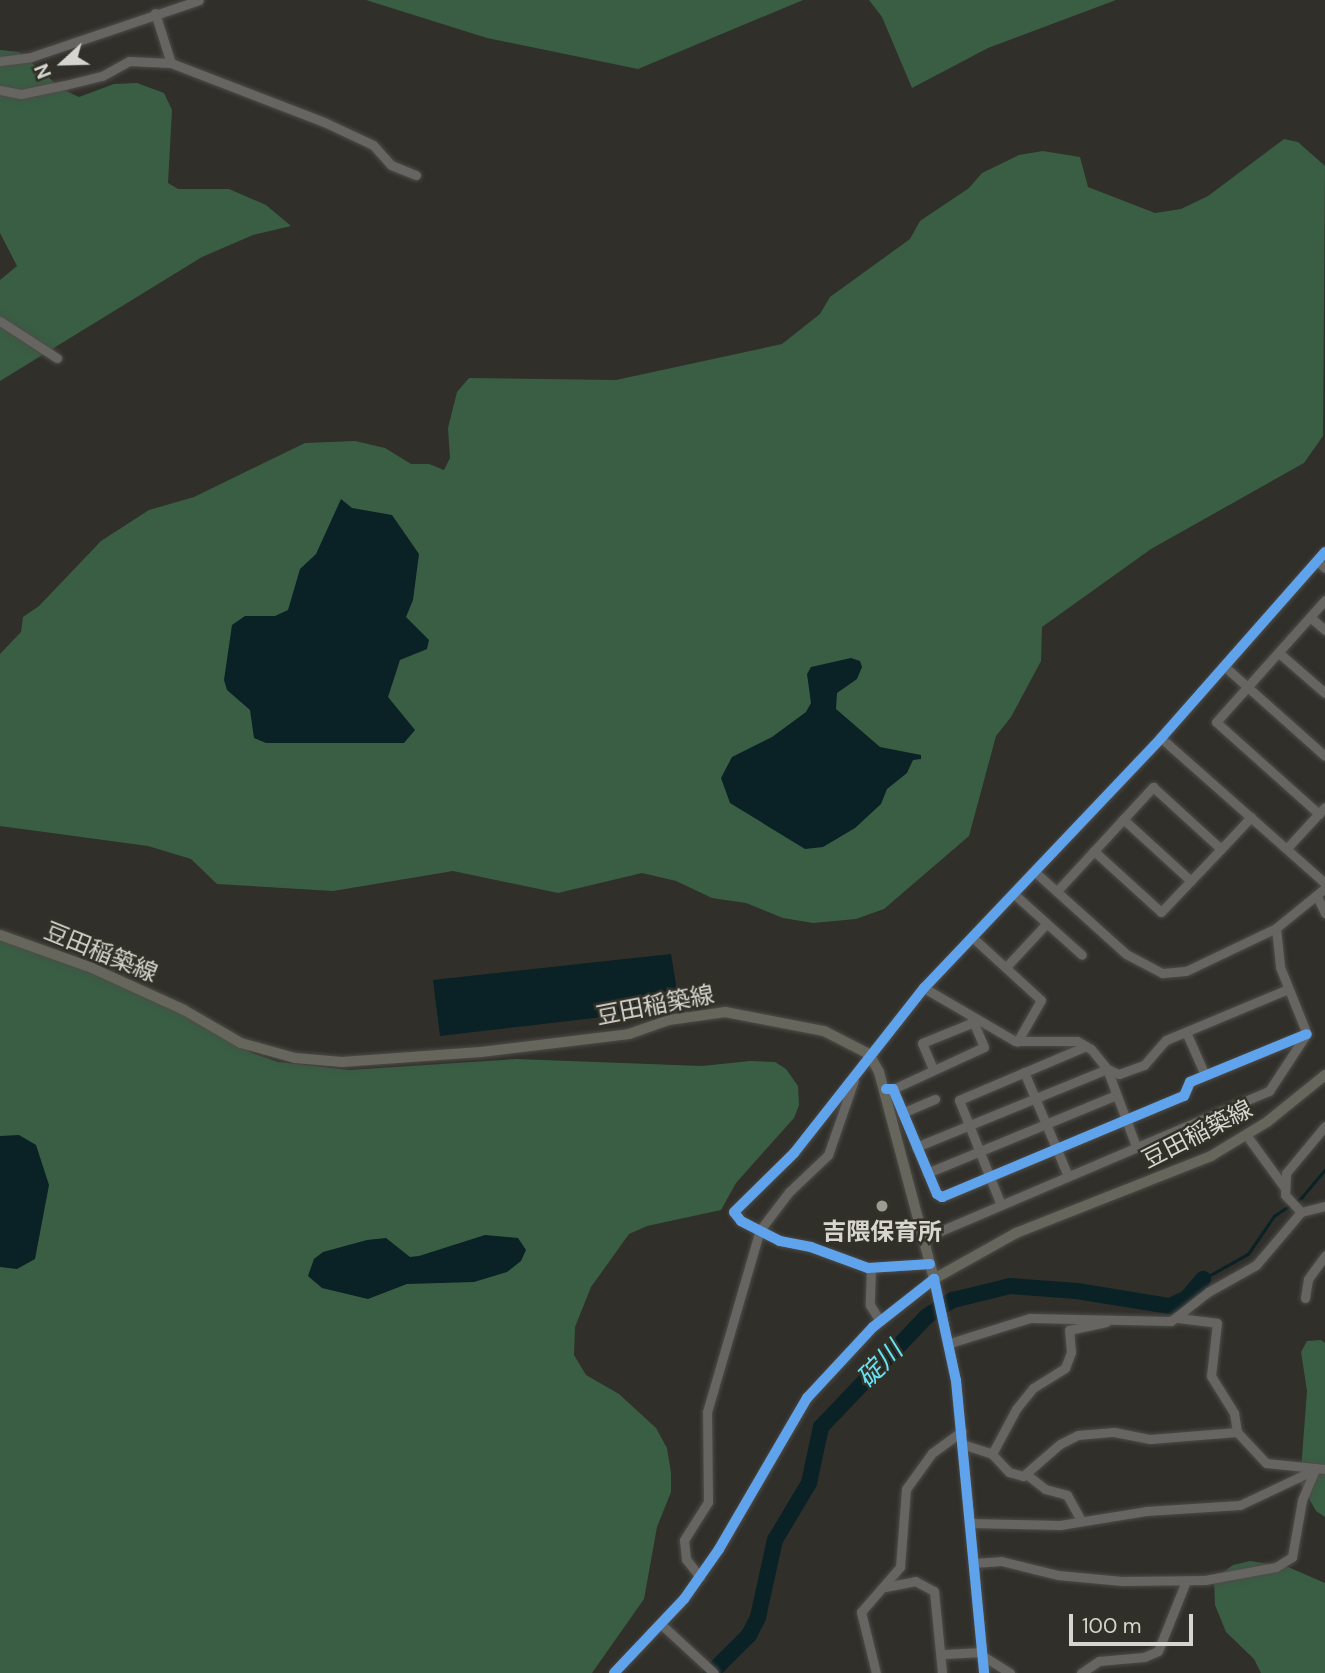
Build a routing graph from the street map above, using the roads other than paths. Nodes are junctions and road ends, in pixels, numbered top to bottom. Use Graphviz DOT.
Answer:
graph roads {
  1 [pos="199,0"];
  2 [pos="155,13"];
  3 [pos="0,61"];
  4 [pos="171,63"];
  5 [pos="0,90"];
  6 [pos="416,175"];
  7 [pos="0,321"];
  8 [pos="57,358"];
  9 [pos="1325,552"];
  10 [pos="1317,561"];
  11 [pos="1325,568"];
  12 [pos="1325,600"];
  13 [pos="1310,617"];
  14 [pos="1325,630"];
  15 [pos="1279,653"];
  16 [pos="1224,666"];
  17 [pos="1248,687"];
  18 [pos="1325,693"];
  19 [pos="1161,738"];
  20 [pos="1325,756"];
  21 [pos="1322,810"];
  22 [pos="1251,817"];
  23 [pos="1123,819"];
  24 [pos="1287,848"];
  25 [pos="1222,849"];
  26 [pos="1094,851"];
  27 [pos="1035,872"];
  28 [pos="1191,881"];
  29 [pos="1325,885"];
  30 [pos="1056,891"];
  31 [pos="1014,894"];
  32 [pos="1317,896"];
  33 [pos="1325,913"];
  34 [pos="1046,924"];
  35 [pos="1276,928"];
  36 [pos="0,935"];
  37 [pos="972,937"];
  38 [pos="1082,955"];
  39 [pos="1007,966"];
  40 [pos="924,988"];
  41 [pos="1288,989"];
  42 [pos="973,1019"];
  43 [pos="1186,1032"];
  44 [pos="1307,1034"];
  45 [pos="1017,1042"];
  46 [pos="1086,1046"];
  47 [pos="869,1054"];
  48 [pos="858,1069"];
  49 [pos="933,1069"];
  50 [pos="1107,1069"];
  51 [pos="1024,1072"];
  52 [pos="1205,1075"];
  53 [pos="1325,1075"];
  54 [pos="889,1089"];
  55 [pos="1116,1095"];
  56 [pos="1035,1097"];
  57 [pos="935,1099"];
  58 [pos="902,1113"];
  59 [pos="1125,1121"];
  60 [pos="1046,1123"];
  61 [pos="968,1125"];
  62 [pos="1325,1126"];
  63 [pos="1247,1136"];
  64 [pos="1136,1146"];
  65 [pos="916,1147"];
  66 [pos="1056,1149"];
  67 [pos="979,1151"];
  68 [pos="928,1173"];
  69 [pos="1068,1176"];
  70 [pos="990,1177"];
  71 [pos="1284,1187"];
  72 [pos="1001,1205"];
  73 [pos="1325,1206"];
  74 [pos="1301,1212"];
  75 [pos="760,1230"];
  76 [pos="924,1238"];
  77 [pos="1325,1256"];
  78 [pos="930,1264"];
  79 [pos="871,1268"];
  80 [pos="934,1279"];
  81 [pos="1305,1298"];
  82 [pos="1178,1318"];
  83 [pos="880,1321"];
  84 [pos="1108,1321"];
  85 [pos="950,1343"];
  86 [pos="962,1431"];
  87 [pos="1237,1432"];
  88 [pos="962,1444"];
  89 [pos="992,1454"];
  90 [pos="1320,1469"];
  91 [pos="1026,1474"];
  92 [pos="1081,1520"];
  93 [pos="970,1523"];
  94 [pos="974,1563"];
  95 [pos="700,1577"];
  96 [pos="1186,1581"];
  97 [pos="882,1587"];
  98 [pos="663,1626"];
  99 [pos="944,1654"];
  100 [pos="982,1654"];
  101 [pos="711,1672"];
  102 [pos="614,1673"];
  103 [pos="876,1673"];
  104 [pos="942,1673"];
  105 [pos="984,1673"];
  106 [pos="1010,1673"];
  107 [pos="1081,1673"];
  1 -- 2 [label="street"];
  2 -- 3 [label="street"];
  2 -- 4 [label="street"];
  4 -- 5 [label="street"];
  4 -- 6 [label="street"];
  7 -- 8 [label="street"];
  9 -- 10 [label="street"];
  10 -- 11 [label="street"];
  10 -- 16 [label="street"];
  12 -- 13 [label="street"];
  13 -- 14 [label="street"];
  13 -- 15 [label="street"];
  15 -- 17 [label="street"];
  15 -- 18 [label="street"];
  16 -- 17 [label="street"];
  16 -- 19 [label="street"];
  17 -- 20 [label="street"];
  17 -- 21 [label="street"];
  19 -- 22 [label="street"];
  19 -- 27 [label="street"];
  21 -- 24 [label="street"];
  22 -- 24 [label="street"];
  22 -- 25 [label="street"];
  23 -- 25 [label="street"];
  23 -- 26 [label="street"];
  23 -- 28 [label="street"];
  24 -- 29 [label="street"];
  25 -- 28 [label="street"];
  26 -- 28 [label="street"];
  26 -- 30 [label="street"];
  27 -- 30 [label="street"];
  27 -- 31 [label="street"];
  29 -- 32 [label="street"];
  30 -- 35 [label="street"];
  31 -- 34 [label="street"];
  31 -- 37 [label="street"];
  32 -- 33 [label="street"];
  32 -- 35 [label="street"];
  34 -- 38 [label="street"];
  34 -- 39 [label="street"];
  35 -- 41 [label="street"];
  36 -- 47 [label="main road, 豆田稲築線"];
  37 -- 39 [label="street"];
  37 -- 40 [label="street"];
  39 -- 45 [label="street"];
  40 -- 42 [label="street"];
  40 -- 47 [label="street"];
  41 -- 43 [label="street"];
  41 -- 44 [label="street"];
  42 -- 45 [label="street"];
  42 -- 49 [label="street"];
  42 -- 49 [label="street"];
  43 -- 50 [label="street"];
  43 -- 52 [label="street"];
  44 -- 52 [label="street"];
  44 -- 64 [label="street"];
  45 -- 46 [label="street"];
  46 -- 50 [label="street"];
  46 -- 51 [label="street"];
  47 -- 48 [label="street"];
  47 -- 54 [label="main road"];
  48 -- 75 [label="street"];
  48 -- 75 [label="street"];
  49 -- 54 [label="street"];
  50 -- 55 [label="street"];
  50 -- 56 [label="street"];
  51 -- 56 [label="street"];
  51 -- 61 [label="street"];
  52 -- 59 [label="street"];
  53 -- 63 [label="main road, 豆田稲築線"];
  54 -- 58 [label="street"];
  54 -- 76 [label="main road"];
  55 -- 59 [label="street"];
  55 -- 60 [label="street"];
  56 -- 60 [label="street"];
  56 -- 61 [label="street"];
  57 -- 58 [label="street"];
  58 -- 65 [label="street"];
  59 -- 64 [label="street"];
  59 -- 66 [label="street"];
  60 -- 66 [label="street"];
  60 -- 67 [label="street"];
  61 -- 65 [label="street"];
  61 -- 67 [label="street"];
  62 -- 71 [label="street"];
  63 -- 71 [label="street"];
  63 -- 80 [label="main road, 豆田稲築線"];
  64 -- 69 [label="street"];
  65 -- 68 [label="street"];
  66 -- 69 [label="street"];
  66 -- 70 [label="street"];
  67 -- 68 [label="street"];
  67 -- 70 [label="street"];
  68 -- 70 [label="street"];
  69 -- 72 [label="street"];
  70 -- 72 [label="street"];
  71 -- 74 [label="street"];
  72 -- 76 [label="street"];
  73 -- 74 [label="street"];
  74 -- 82 [label="street"];
  75 -- 79 [label="street"];
  75 -- 95 [label="street"];
  76 -- 78 [label="main road"];
  77 -- 81 [label="street"];
  78 -- 79 [label="street"];
  78 -- 80 [label="main road"];
  79 -- 83 [label="street"];
  80 -- 83 [label="street"];
  80 -- 85 [label="street"];
  82 -- 84 [label="street"];
  82 -- 87 [label="street"];
  83 -- 95 [label="street"];
  84 -- 85 [label="street"];
  84 -- 89 [label="street"];
  85 -- 86 [label="street"];
  86 -- 88 [label="street"];
  86 -- 97 [label="street"];
  87 -- 90 [label="street"];
  87 -- 91 [label="street"];
  88 -- 89 [label="street"];
  88 -- 93 [label="street"];
  89 -- 91 [label="street"];
  90 -- 92 [label="street"];
  90 -- 96 [label="street"];
  91 -- 92 [label="street"];
  92 -- 93 [label="street"];
  93 -- 94 [label="street"];
  94 -- 96 [label="street"];
  94 -- 100 [label="street"];
  95 -- 98 [label="street"];
  96 -- 107 [label="street"];
  97 -- 99 [label="street"];
  97 -- 103 [label="street"];
  98 -- 101 [label="street"];
  98 -- 102 [label="street"];
  99 -- 100 [label="street"];
  99 -- 104 [label="street"];
  100 -- 105 [label="street"];
  100 -- 106 [label="street"];
}
